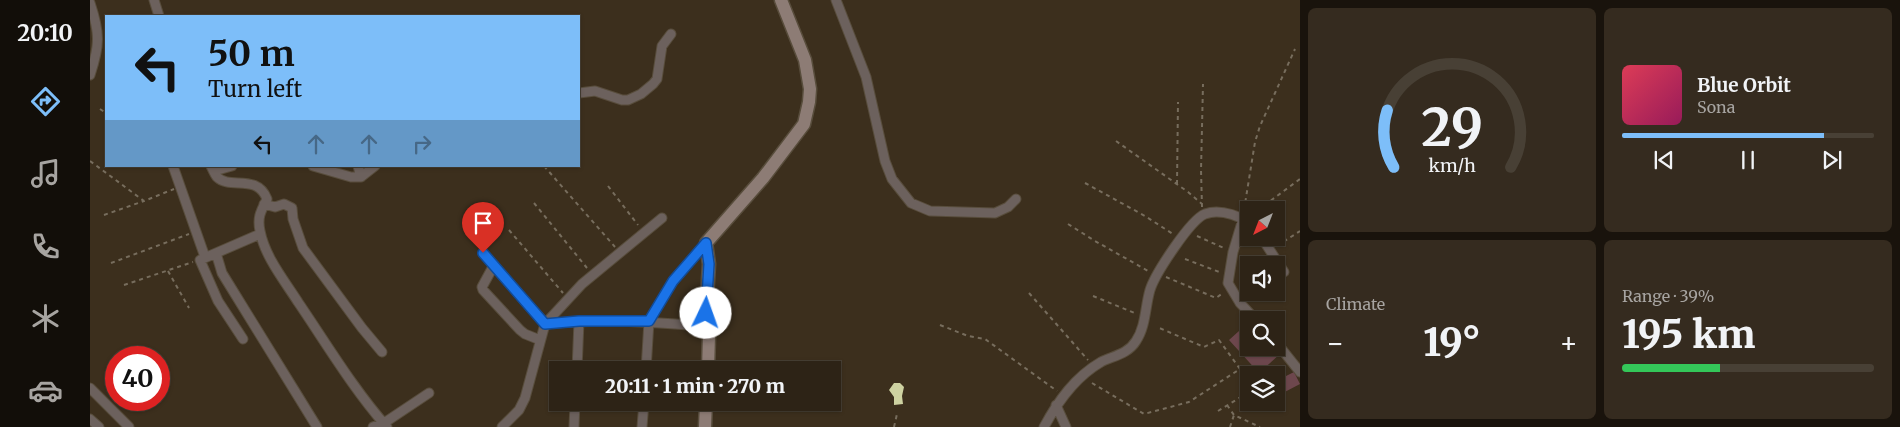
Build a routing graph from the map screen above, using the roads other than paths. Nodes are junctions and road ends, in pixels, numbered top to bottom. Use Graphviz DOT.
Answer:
graph roads {
  1 [pos="154,0"];
  2 [pos="781,0"];
  3 [pos="836,0"];
  4 [pos="90,3"];
  5 [pos="159,15"];
  6 [pos="671,34"];
  7 [pos="90,75"];
  8 [pos="580,93"];
  9 [pos="173,167"];
  10 [pos="226,167"];
  11 [pos="316,167"];
  12 [pos="358,167"];
  13 [pos="375,167"];
  14 [pos="213,169"];
  15 [pos="361,177"];
  16 [pos="1016,199"];
  17 [pos="264,204"];
  18 [pos="662,218"];
  19 [pos="1240,218"];
  20 [pos="260,234"];
  21 [pos="1240,234"];
  22 [pos="706,243"];
  23 [pos="216,253"];
  24 [pos="483,253"];
  25 [pos="202,259"];
  26 [pos="494,265"];
  27 [pos="1248,311"];
  28 [pos="579,321"];
  29 [pos="649,321"];
  30 [pos="545,324"];
  31 [pos="705,330"];
  32 [pos="243,339"];
  33 [pos="540,340"];
  34 [pos="382,352"];
  35 [pos="1285,353"];
  36 [pos="577,361"];
  37 [pos="647,361"];
  38 [pos="708,361"];
  39 [pos="1300,372"];
  40 [pos="90,388"];
  41 [pos="429,392"];
  42 [pos="1056,405"];
  43 [pos="575,411"];
  44 [pos="643,411"];
  45 [pos="706,411"];
  46 [pos="90,419"];
  47 [pos="386,425"];
  48 [pos="98,427"];
  49 [pos="129,427"];
  50 [pos="317,427"];
  51 [pos="373,427"];
  52 [pos="502,427"];
  53 [pos="574,427"];
  54 [pos="642,427"];
  55 [pos="705,427"];
  56 [pos="1044,427"];
  57 [pos="1066,427"];
  1 -- 5 [label="street"];
  2 -- 22 [label="street"];
  3 -- 16 [label="street"];
  4 -- 7 [label="street"];
  6 -- 8 [label="street"];
  9 -- 25 [label="street"];
  10 -- 14 [label="street"];
  11 -- 15 [label="street"];
  12 -- 15 [label="street"];
  13 -- 15 [label="street"];
  14 -- 17 [label="street"];
  17 -- 20 [label="street"];
  17 -- 34 [label="street"];
  18 -- 30 [label="street"];
  19 -- 42 [label="street"];
  20 -- 23 [label="street"];
  20 -- 47 [label="street"];
  21 -- 27 [label="street"];
  22 -- 29 [label="street"];
  22 -- 31 [label="street"];
  23 -- 25 [label="street"];
  23 -- 50 [label="street"];
  24 -- 26 [label="street"];
  25 -- 32 [label="street"];
  26 -- 30 [label="street"];
  26 -- 33 [label="street"];
  28 -- 29 [label="street"];
  28 -- 30 [label="street"];
  28 -- 36 [label="street"];
  29 -- 31 [label="street"];
  29 -- 37 [label="street"];
  30 -- 33 [label="street"];
  31 -- 38 [label="street"];
  33 -- 52 [label="street"];
  35 -- 39 [label="street"];
  40 -- 49 [label="street"];
  41 -- 47 [label="street"];
  42 -- 56 [label="street"];
  42 -- 57 [label="street"];
  43 -- 53 [label="street"];
  44 -- 54 [label="street"];
  45 -- 55 [label="street"];
  46 -- 48 [label="street"];
  47 -- 51 [label="street"];
}
